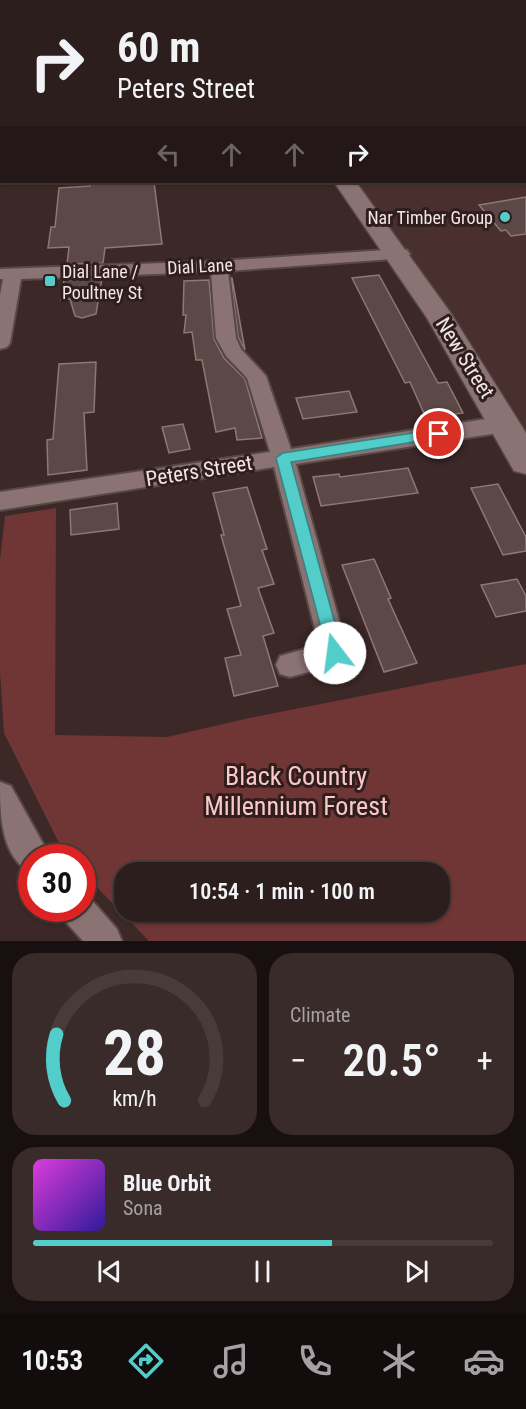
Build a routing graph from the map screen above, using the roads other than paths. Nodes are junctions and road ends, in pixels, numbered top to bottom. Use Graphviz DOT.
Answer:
graph roads {
  1 [pos="346,183"];
  2 [pos="400,254"];
  3 [pos="219,266"];
  4 [pos="6,274"];
  5 [pos="0,343"];
  6 [pos="505,424"];
  7 [pos="283,458"];
  8 [pos="526,462"];
  9 [pos="0,501"];
  10 [pos="290,665"];
  11 [pos="0,797"];
  12 [pos="24,844"];
  13 [pos="88,922"];
  14 [pos="105,941"];
  1 -- 2 [label="street, New Street"];
  2 -- 3 [label="street, Dial Lane"];
  2 -- 6 [label="street, New Street"];
  3 -- 4 [label="street, Dial Lane"];
  3 -- 7 [label="street"];
  4 -- 5 [label="street"];
  6 -- 7 [label="street, Peters Street"];
  6 -- 8 [label="street, New Street"];
  7 -- 9 [label="street, Peters Street"];
  7 -- 10 [label="street"];
  11 -- 12 [label="street"];
  13 -- 14 [label="street"];
}
